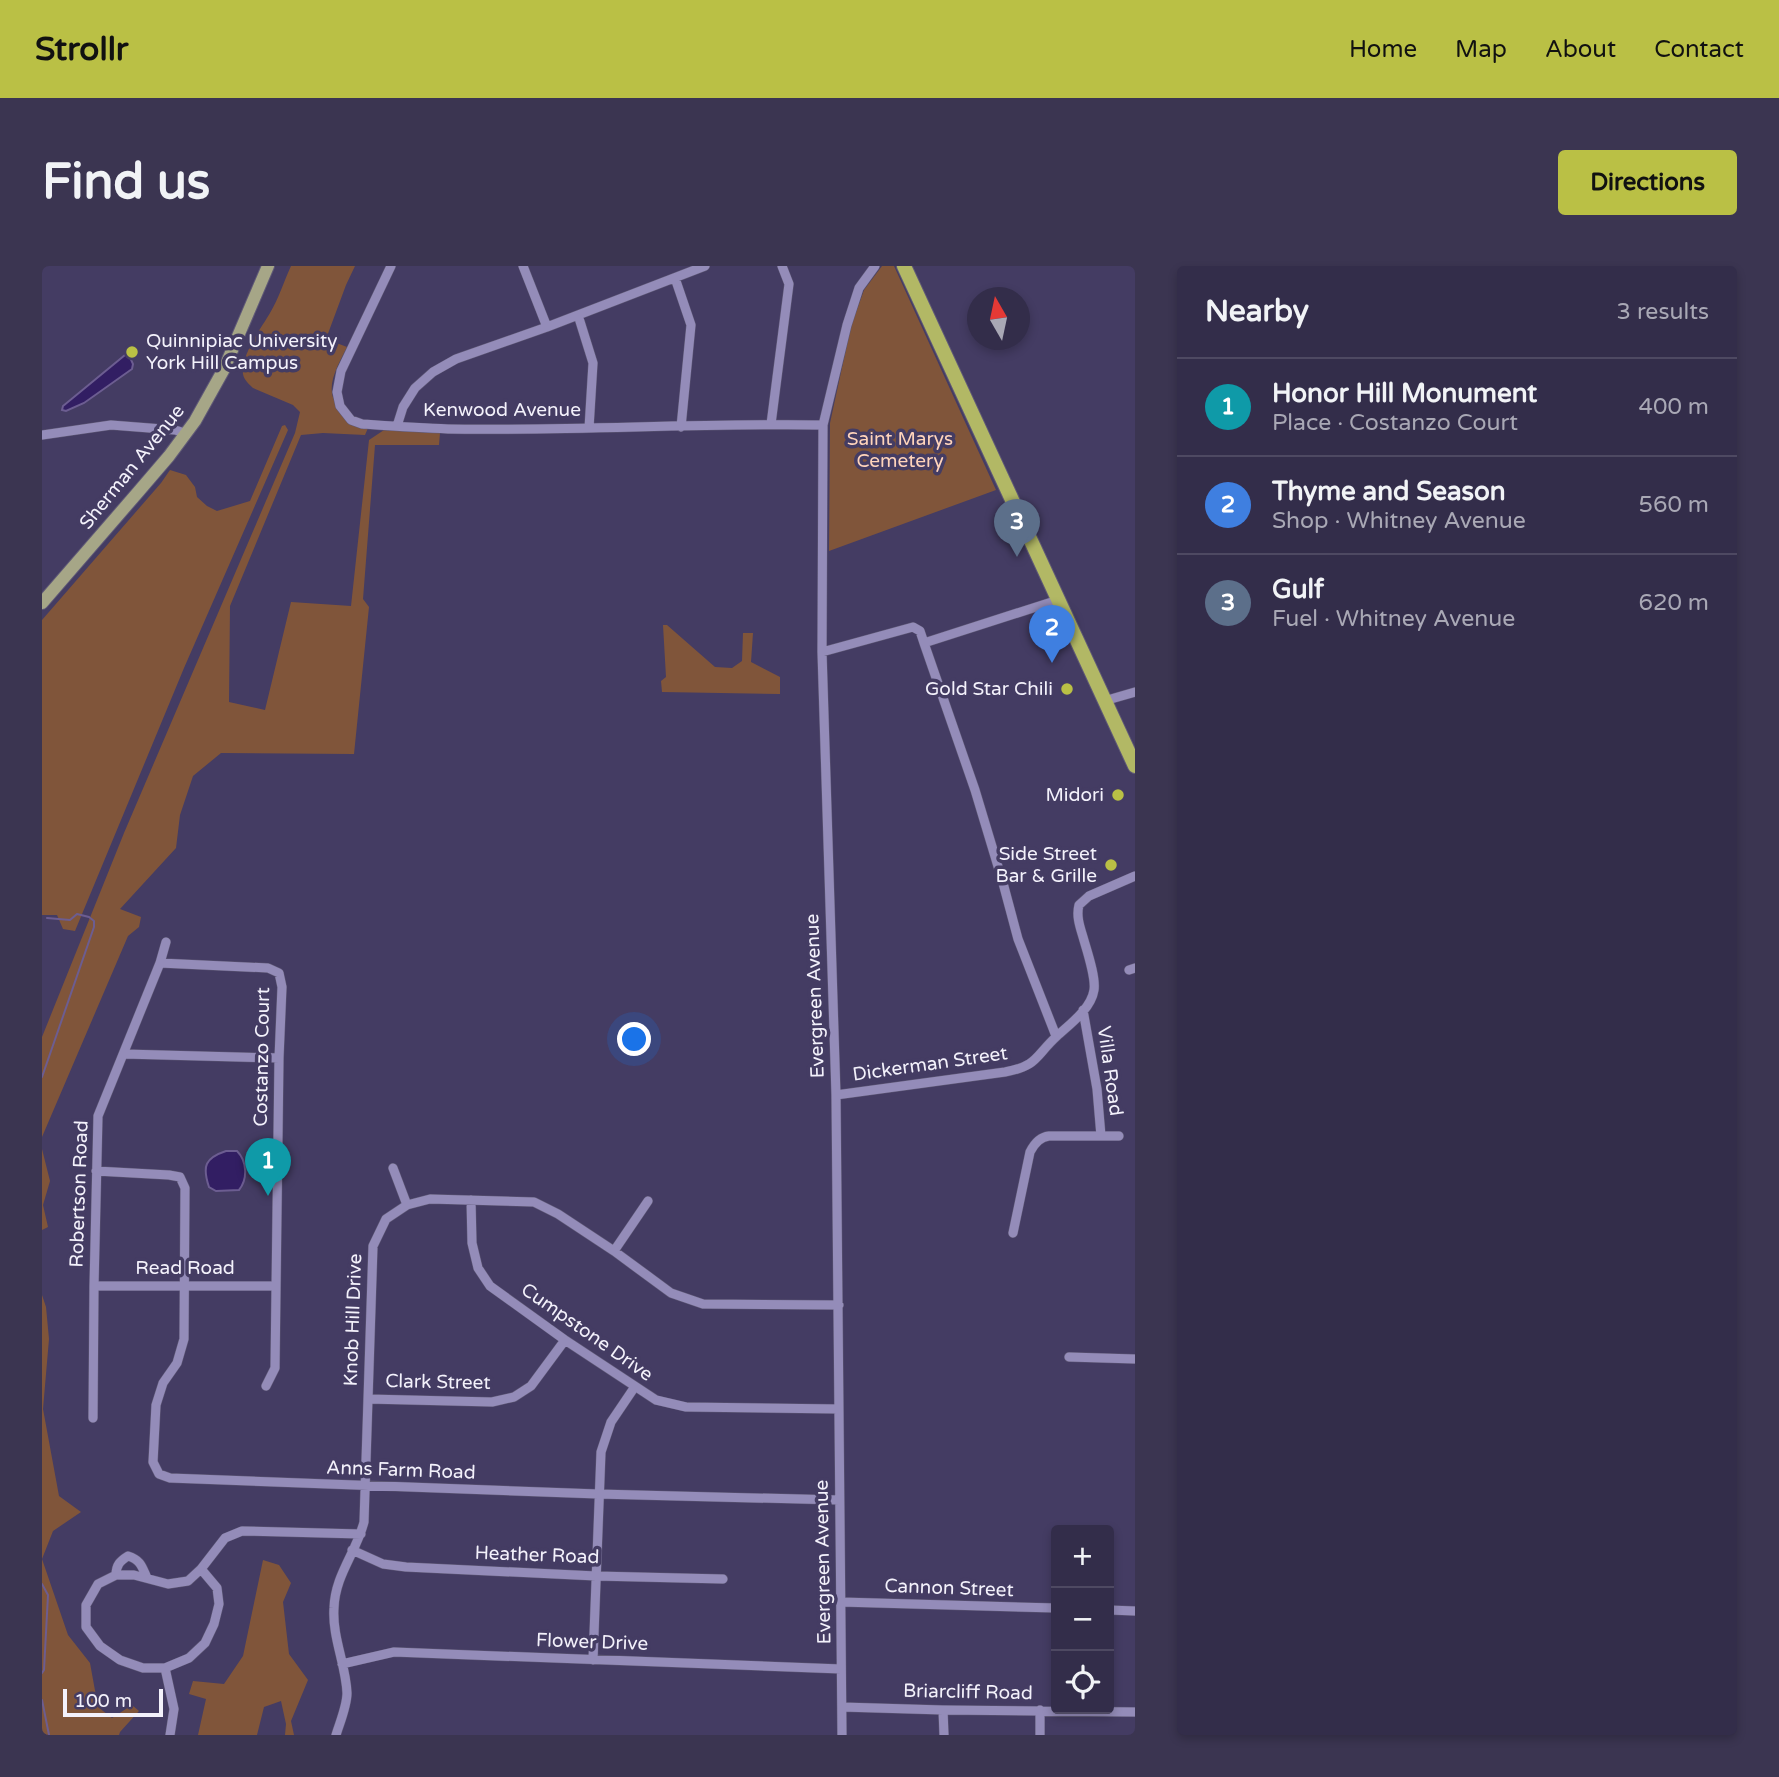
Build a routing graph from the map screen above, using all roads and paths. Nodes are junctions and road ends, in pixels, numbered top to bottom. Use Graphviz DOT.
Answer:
graph roads {
  1 [pos="268,266"];
  2 [pos="391,266"];
  3 [pos="523,266"];
  4 [pos="705,266"];
  5 [pos="782,266"];
  6 [pos="875,266"];
  7 [pos="904,266"];
  8 [pos="675,278"];
  9 [pos="578,315"];
  10 [pos="547,327"];
  11 [pos="771,424"];
  12 [pos="823,425"];
  13 [pos="397,426"];
  14 [pos="681,427"];
  15 [pos="589,428"];
  16 [pos="186,433"];
  17 [pos="42,435"];
  18 [pos="1058,600"];
  19 [pos="42,603"];
  20 [pos="924,643"];
  21 [pos="822,652"];
  22 [pos="1135,692"];
  23 [pos="1104,701"];
  24 [pos="1135,766"];
  25 [pos="1135,877"];
  26 [pos="166,942"];
  27 [pos="160,963"];
  28 [pos="1083,1010"];
  29 [pos="1056,1036"];
  30 [pos="124,1054"];
  31 [pos="279,1058"];
  32 [pos="836,1095"];
  33 [pos="1101,1136"];
  34 [pos="1119,1136"];
  35 [pos="393,1168"];
  36 [pos="96,1171"];
  37 [pos="471,1200"];
  38 [pos="648,1201"];
  39 [pos="407,1205"];
  40 [pos="1013,1233"];
  41 [pos="614,1251"];
  42 [pos="94,1286"];
  43 [pos="186,1286"];
  44 [pos="276,1286"];
  45 [pos="839,1305"];
  46 [pos="565,1340"];
  47 [pos="1069,1357"];
  48 [pos="1135,1359"];
  49 [pos="266,1386"];
  50 [pos="634,1388"];
  51 [pos="368,1399"];
  52 [pos="839,1409"];
  53 [pos="93,1418"];
  54 [pos="365,1486"];
  55 [pos="598,1494"];
  56 [pos="839,1500"];
  57 [pos="361,1534"];
  58 [pos="352,1550"];
  59 [pos="201,1569"];
  60 [pos="116,1575"];
  61 [pos="596,1576"];
  62 [pos="147,1578"];
  63 [pos="723,1579"];
  64 [pos="841,1602"];
  65 [pos="1051,1608"];
  66 [pos="1114,1610"];
  67 [pos="1135,1611"];
  68 [pos="593,1660"];
  69 [pos="342,1664"];
  70 [pos="165,1668"];
  71 [pos="841,1669"];
  72 [pos="842,1707"];
  73 [pos="943,1710"];
  74 [pos="1040,1710"];
  75 [pos="1135,1712"];
  76 [pos="170,1735"];
  77 [pos="336,1735"];
  78 [pos="842,1735"];
  79 [pos="944,1735"];
  80 [pos="1040,1735"];
  1 -- 16 [label="main road, Sherman Avenue"];
  2 -- 13 [label="street, Kenwood Avenue"];
  3 -- 10 [label="street"];
  4 -- 8 [label="street"];
  5 -- 11 [label="street"];
  6 -- 12 [label="street, Evergreen Avenue"];
  7 -- 18 [label="highway"];
  8 -- 9 [label="street"];
  8 -- 14 [label="street"];
  9 -- 10 [label="street"];
  9 -- 15 [label="street"];
  10 -- 13 [label="street"];
  11 -- 12 [label="street, Kenwood Avenue"];
  11 -- 14 [label="street, Kenwood Avenue"];
  12 -- 21 [label="street, Evergreen Avenue"];
  13 -- 15 [label="street, Kenwood Avenue"];
  14 -- 15 [label="street, Kenwood Avenue"];
  16 -- 17 [label="street"];
  16 -- 19 [label="main road, Sherman Avenue"];
  18 -- 20 [label="street"];
  18 -- 23 [label="highway"];
  20 -- 21 [label="street"];
  20 -- 29 [label="street"];
  21 -- 32 [label="street, Evergreen Avenue"];
  22 -- 23 [label="street"];
  23 -- 24 [label="highway"];
  25 -- 28 [label="street, Dickerman Street"];
  26 -- 27 [label="street, Robertson Road"];
  27 -- 30 [label="street, Robertson Road"];
  27 -- 31 [label="street, Costanzo Court"];
  28 -- 29 [label="street, Dickerman Street"];
  28 -- 33 [label="street, Villa Road"];
  29 -- 32 [label="street, Dickerman Street"];
  30 -- 31 [label="street"];
  30 -- 36 [label="street, Robertson Road"];
  31 -- 44 [label="street, Costanzo Court"];
  32 -- 45 [label="street, Evergreen Avenue"];
  33 -- 34 [label="street"];
  33 -- 40 [label="street"];
  35 -- 39 [label="street"];
  36 -- 42 [label="street, Robertson Road"];
  36 -- 43 [label="street"];
  37 -- 39 [label="street"];
  37 -- 41 [label="street"];
  37 -- 46 [label="street, Cumpstone Drive"];
  38 -- 41 [label="street"];
  39 -- 51 [label="street, Knob Hill Drive"];
  41 -- 45 [label="street"];
  42 -- 43 [label="street, Read Road"];
  42 -- 53 [label="street, Robertson Road"];
  43 -- 44 [label="street, Read Road"];
  43 -- 54 [label="street, Anns Farm Road"];
  44 -- 49 [label="street, Costanzo Court"];
  45 -- 52 [label="street, Evergreen Avenue"];
  46 -- 50 [label="street, Cumpstone Drive"];
  46 -- 51 [label="street, Clark Street"];
  47 -- 48 [label="street"];
  50 -- 52 [label="street, Cumpstone Drive"];
  50 -- 55 [label="street"];
  51 -- 54 [label="street, Knob Hill Drive"];
  52 -- 56 [label="street, Evergreen Avenue"];
  54 -- 55 [label="street, Anns Farm Road"];
  54 -- 57 [label="street, Knob Hill Drive"];
  55 -- 56 [label="street, Anns Farm Road"];
  55 -- 61 [label="street"];
  56 -- 64 [label="street, Evergreen Avenue"];
  57 -- 58 [label="street, Knob Hill Drive"];
  57 -- 59 [label="street"];
  58 -- 61 [label="street, Heather Road"];
  58 -- 69 [label="street, Knob Hill Drive"];
  59 -- 62 [label="street"];
  59 -- 70 [label="street"];
  60 -- 62 [label="street"];
  60 -- 62 [label="street"];
  60 -- 70 [label="street"];
  61 -- 63 [label="street, Heather Road"];
  61 -- 68 [label="street"];
  64 -- 65 [label="street, Cannon Street"];
  64 -- 71 [label="street, Evergreen Avenue"];
  66 -- 67 [label="street"];
  68 -- 69 [label="street, Flower Drive"];
  68 -- 71 [label="street, Flower Drive"];
  69 -- 77 [label="street, Knob Hill Drive"];
  70 -- 76 [label="street"];
  71 -- 72 [label="street, Evergreen Avenue"];
  72 -- 73 [label="street, Briarcliff Road"];
  72 -- 78 [label="street, Evergreen Avenue"];
  73 -- 74 [label="street, Briarcliff Road"];
  73 -- 79 [label="street"];
  74 -- 75 [label="street, Briarcliff Road"];
  74 -- 80 [label="street"];
}
